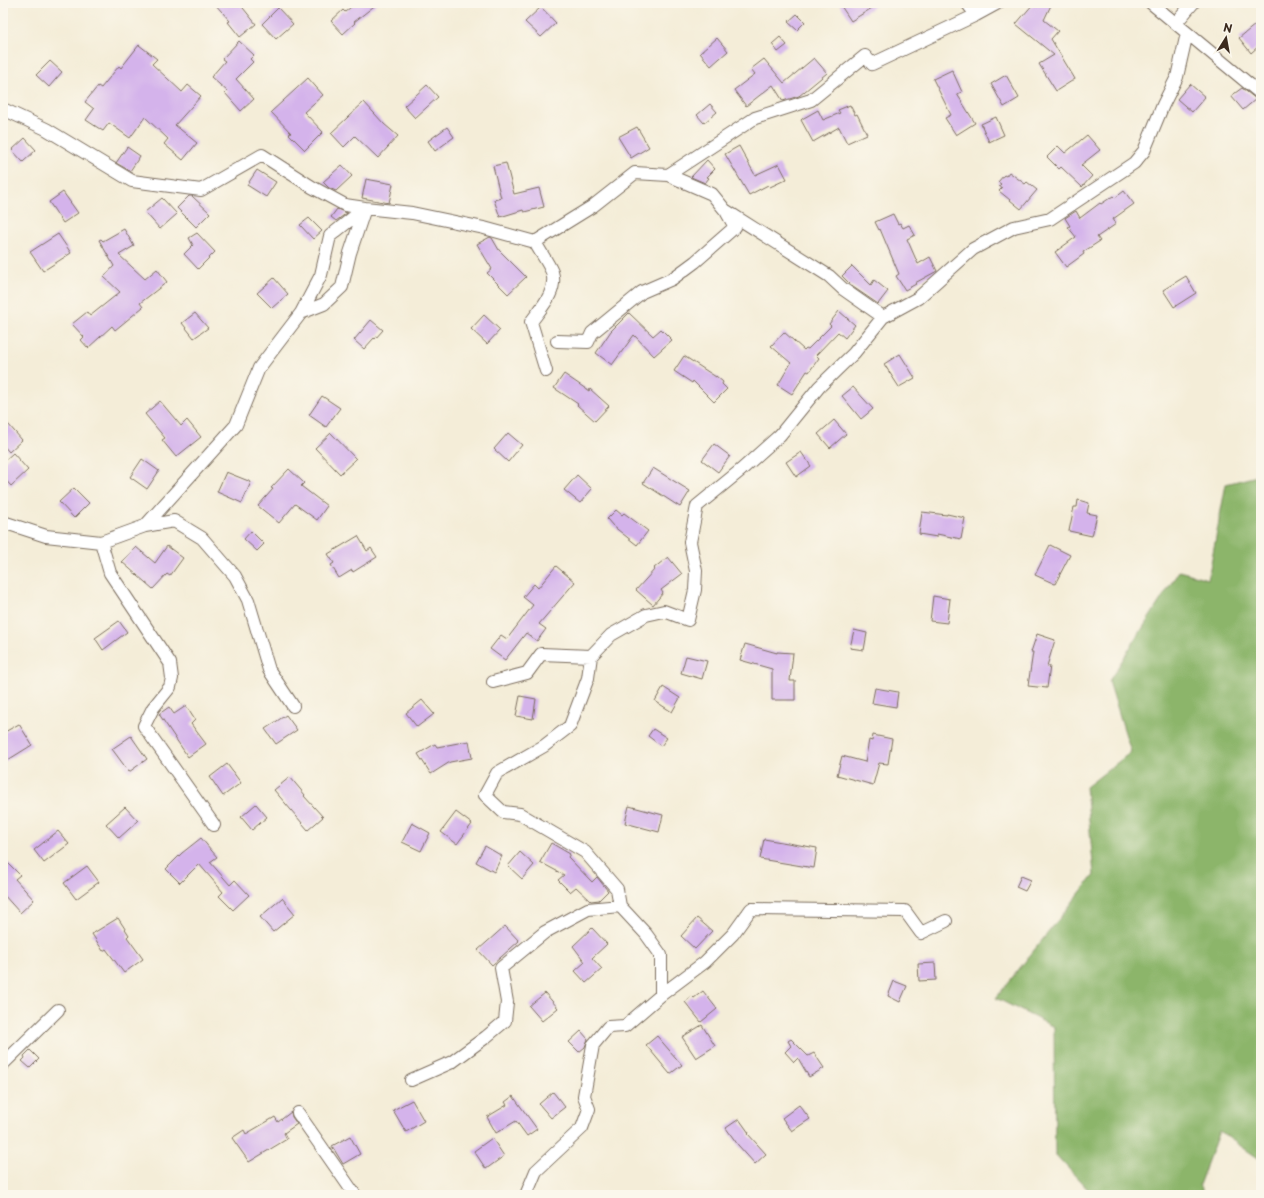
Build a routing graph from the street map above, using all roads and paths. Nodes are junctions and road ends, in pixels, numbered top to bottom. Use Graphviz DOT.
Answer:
graph roads {
  1 [pos="967,3"];
  2 [pos="998,3"];
  3 [pos="1151,3"];
  4 [pos="1193,3"];
  5 [pos="976,15"];
  6 [pos="1176,23"];
  7 [pos="1187,33"];
  8 [pos="1261,94"];
  9 [pos="3,108"];
  10 [pos="668,175"];
  11 [pos="365,208"];
  12 [pos="725,210"];
  13 [pos="535,242"];
  14 [pos="301,313"];
  15 [pos="883,317"];
  16 [pos="557,341"];
  17 [pos="546,372"];
  18 [pos="3,522"];
  19 [pos="145,526"];
  20 [pos="101,542"];
  21 [pos="591,656"];
  22 [pos="493,682"];
  23 [pos="293,706"];
  24 [pos="214,825"];
  25 [pos="620,906"];
  26 [pos="946,921"];
  27 [pos="661,995"];
  28 [pos="58,1010"];
  29 [pos="3,1064"];
  30 [pos="411,1080"];
  31 [pos="298,1113"];
  32 [pos="355,1195"];
  33 [pos="526,1195"];
  1 -- 5 [label="street"];
  2 -- 5 [label="street"];
  3 -- 6 [label="street"];
  4 -- 6 [label="street"];
  5 -- 10 [label="street"];
  6 -- 7 [label="street"];
  7 -- 8 [label="street"];
  7 -- 15 [label="street"];
  9 -- 11 [label="street"];
  10 -- 12 [label="street"];
  10 -- 13 [label="street"];
  11 -- 13 [label="street"];
  11 -- 14 [label="street"];
  11 -- 14 [label="street"];
  12 -- 15 [label="street"];
  12 -- 16 [label="street"];
  13 -- 17 [label="street"];
  14 -- 19 [label="street"];
  15 -- 21 [label="street"];
  18 -- 20 [label="street"];
  19 -- 20 [label="street"];
  19 -- 23 [label="street"];
  20 -- 24 [label="street"];
  21 -- 22 [label="street"];
  21 -- 25 [label="street"];
  25 -- 27 [label="street"];
  25 -- 30 [label="street"];
  26 -- 27 [label="street"];
  27 -- 33 [label="street"];
  28 -- 29 [label="street"];
  31 -- 32 [label="street"];
}
